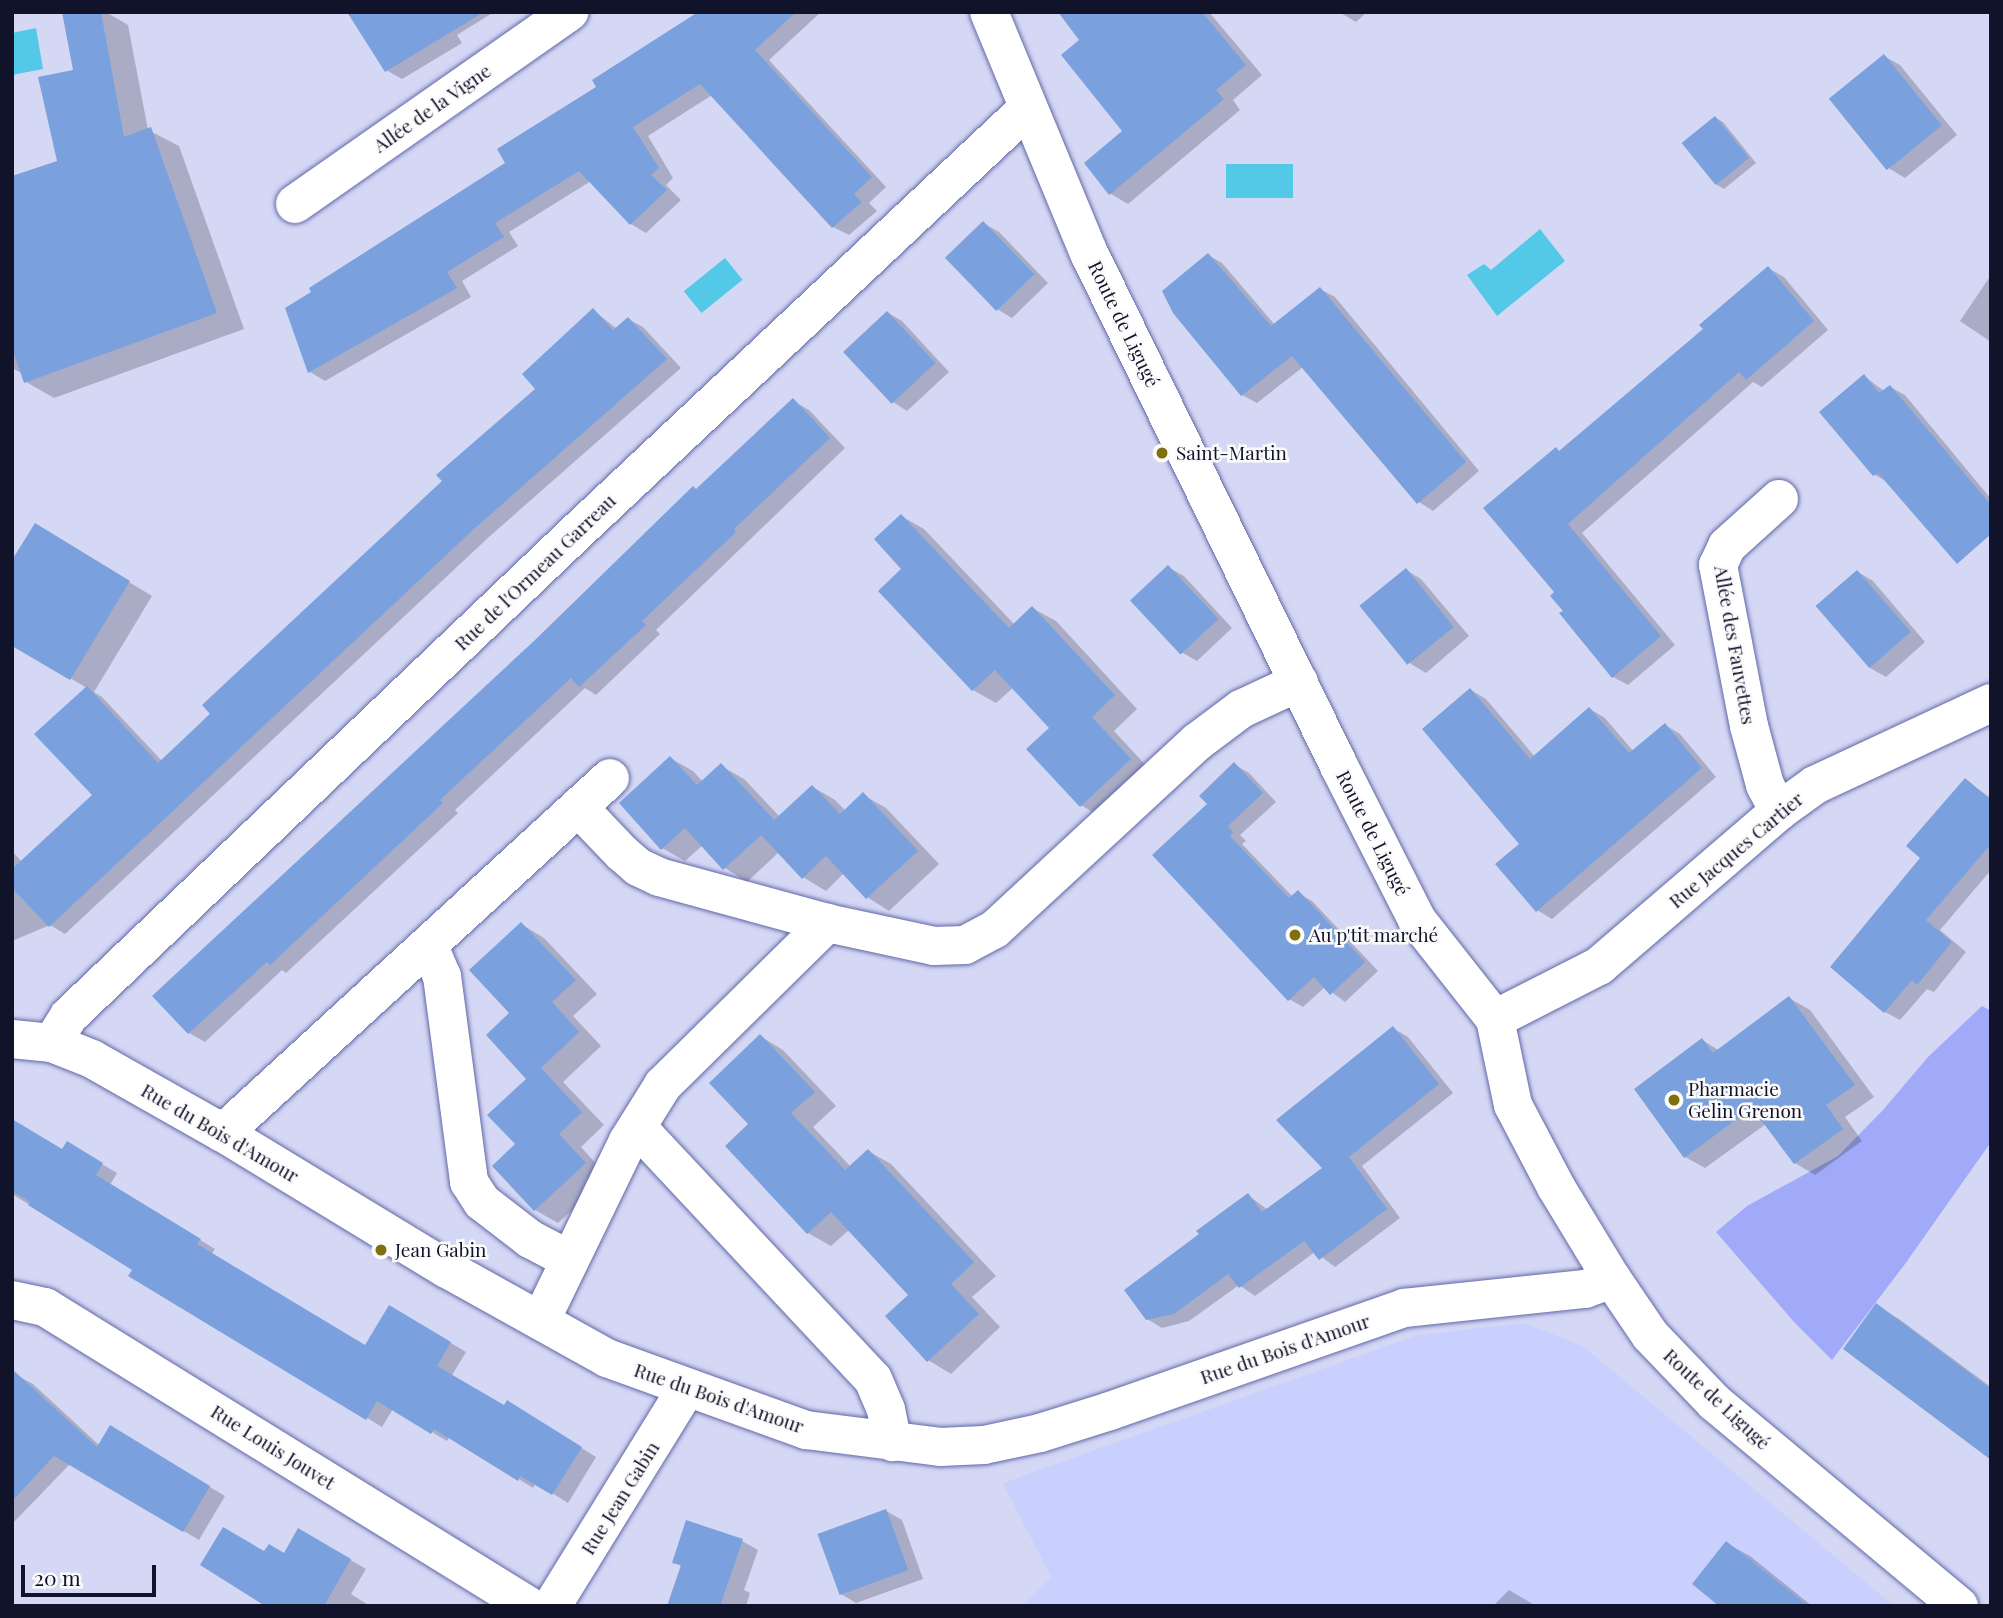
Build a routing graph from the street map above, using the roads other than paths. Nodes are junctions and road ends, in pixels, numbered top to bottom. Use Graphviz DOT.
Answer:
graph roads {
  1 [pos="569,12"];
  2 [pos="989,12"];
  3 [pos="1027,108"];
  4 [pos="295,204"];
  5 [pos="1779,499"];
  6 [pos="1298,682"];
  7 [pos="1991,703"];
  8 [pos="610,778"];
  9 [pos="578,807"];
  10 [pos="1779,811"];
  11 [pos="827,923"];
  12 [pos="429,946"];
  13 [pos="1495,1019"];
  14 [pos="12,1039"];
  15 [pos="52,1043"];
  16 [pos="637,1127"];
  17 [pos="223,1133"];
  18 [pos="570,1260"];
  19 [pos="1612,1279"];
  20 [pos="12,1300"];
  21 [pos="541,1320"];
  22 [pos="686,1389"];
  23 [pos="892,1442"];
  24 [pos="528,1606"];
  25 [pos="552,1606"];
  26 [pos="1959,1606"];
  1 -- 4 [label="street, Allée de la Vigne"];
  2 -- 3 [label="street, Route de Ligugé"];
  3 -- 6 [label="street, Route de Ligugé"];
  3 -- 15 [label="street, Rue de l'Ormeau Garreau"];
  5 -- 10 [label="street, Allée des Fauvettes"];
  6 -- 11 [label="street"];
  6 -- 13 [label="street, Route de Ligugé"];
  7 -- 10 [label="street, Rue Jacques Cartier"];
  8 -- 9 [label="street"];
  9 -- 11 [label="street"];
  9 -- 12 [label="street"];
  10 -- 13 [label="street, Rue Jacques Cartier"];
  11 -- 16 [label="street"];
  12 -- 17 [label="street"];
  12 -- 18 [label="street"];
  13 -- 19 [label="street, Route de Ligugé"];
  14 -- 15 [label="street, Rue du Bois d'Amour"];
  15 -- 17 [label="street, Rue du Bois d'Amour"];
  16 -- 18 [label="street"];
  16 -- 23 [label="street"];
  17 -- 21 [label="street, Rue du Bois d'Amour"];
  18 -- 21 [label="street"];
  19 -- 23 [label="street, Rue du Bois d'Amour"];
  19 -- 26 [label="street, Route de Ligugé"];
  20 -- 24 [label="street, Rue Louis Jouvet"];
  21 -- 22 [label="street, Rue du Bois d'Amour"];
  22 -- 23 [label="street, Rue du Bois d'Amour"];
  22 -- 25 [label="street, Rue Jean Gabin"];
}
